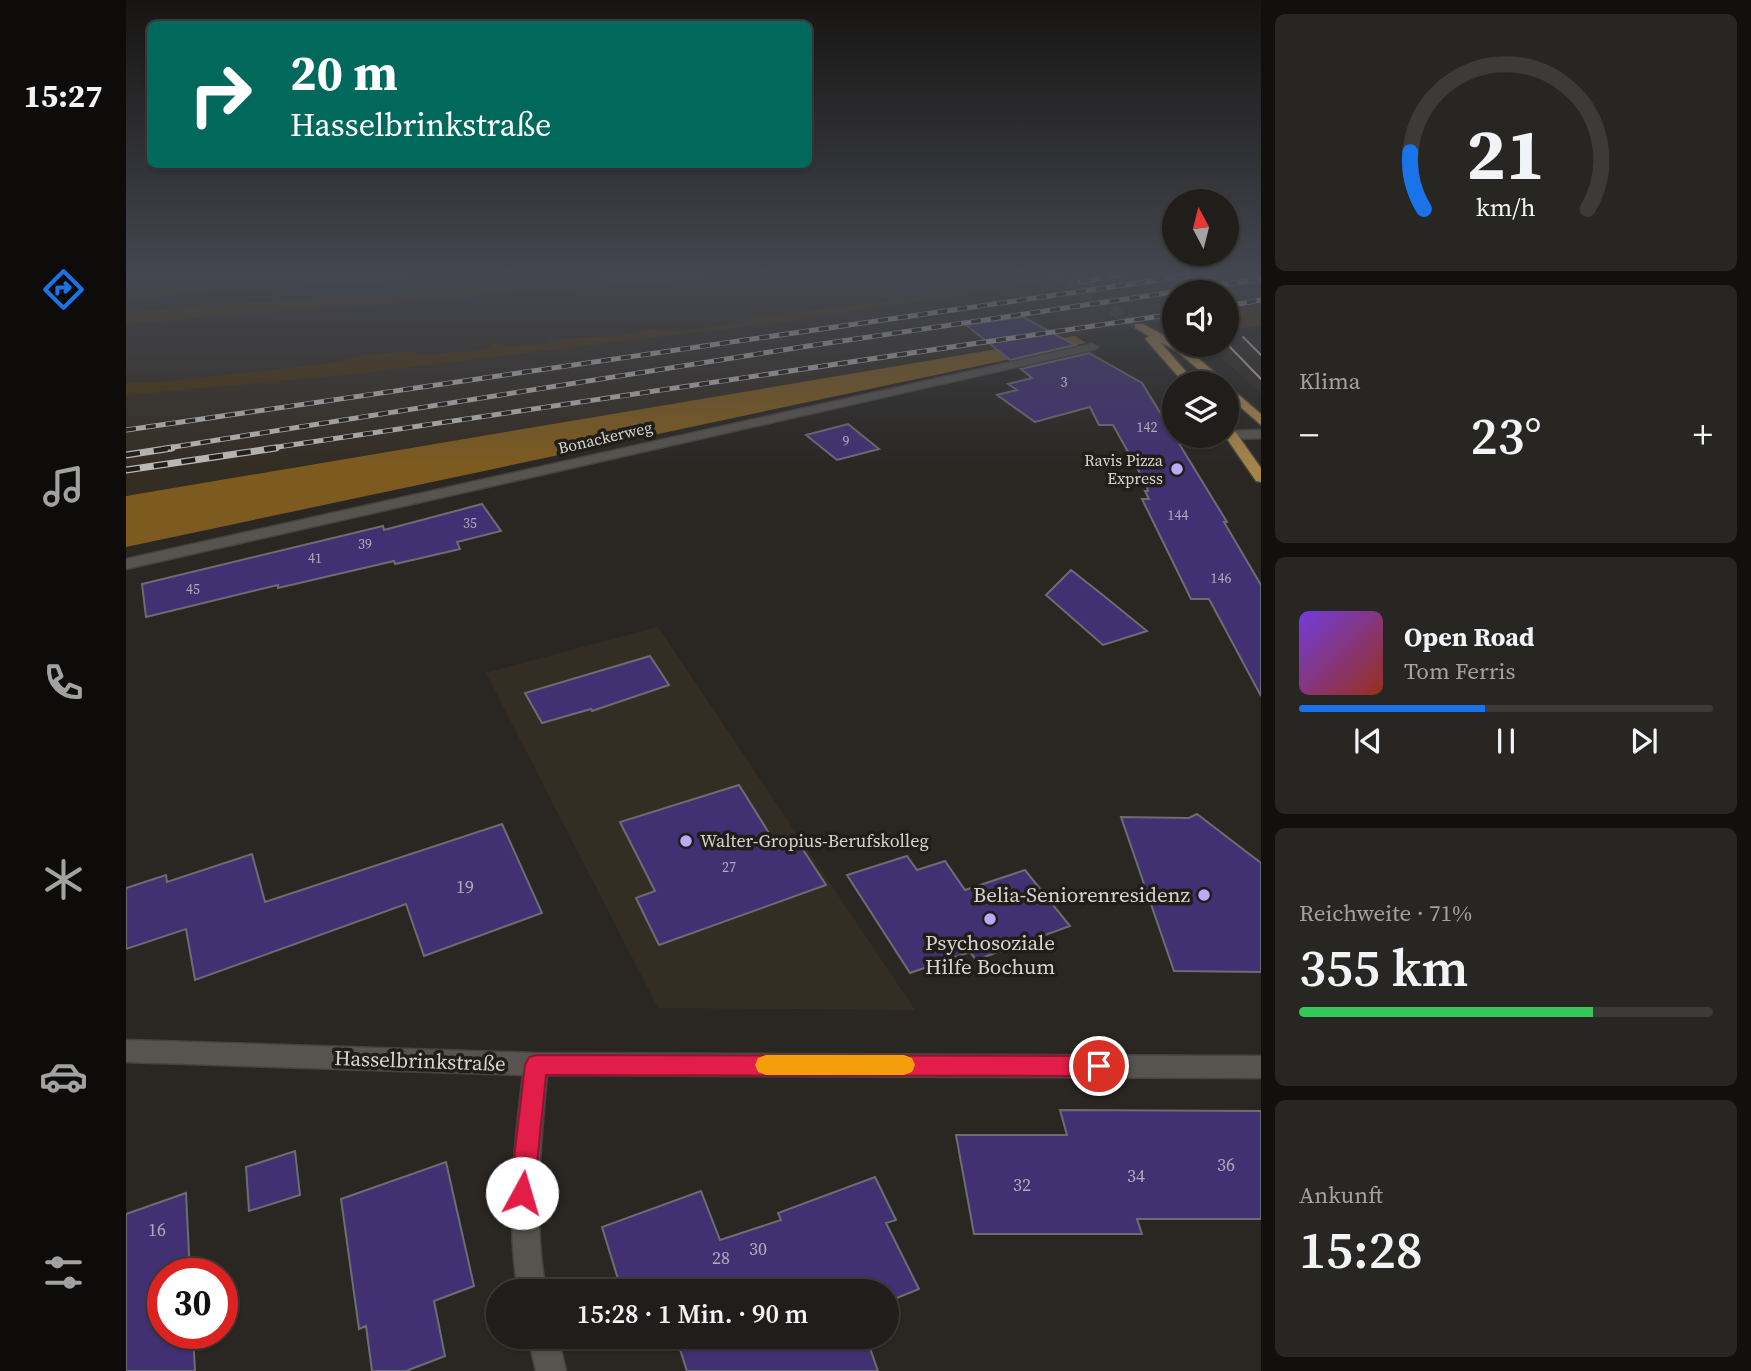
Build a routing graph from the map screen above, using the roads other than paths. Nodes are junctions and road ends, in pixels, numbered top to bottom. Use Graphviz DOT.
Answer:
graph roads {
  1 [pos="1149,337"];
  2 [pos="1159,337"];
  3 [pos="1092,347"];
  4 [pos="1179,371"];
  5 [pos="1206,371"];
  6 [pos="1239,400"];
  7 [pos="1261,421"];
  8 [pos="1239,433"];
  9 [pos="1261,434"];
  10 [pos="1239,447"];
  11 [pos="1261,478"];
  12 [pos="126,564"];
  13 [pos="126,1051"];
  14 [pos="536,1065"];
  15 [pos="1261,1067"];
  16 [pos="530,1279"];
  17 [pos="545,1349"];
  18 [pos="551,1371"];
  1 -- 4 [label="main road"];
  2 -- 5 [label="main road"];
  3 -- 12 [label="street, Bonackerweg"];
  6 -- 7 [label="main road"];
  8 -- 9 [label="street"];
  10 -- 11 [label="main road"];
  13 -- 14 [label="street, Hasselbrinkstraße"];
  14 -- 15 [label="street, Hasselbrinkstraße"];
  14 -- 16 [label="street"];
  17 -- 18 [label="street"];
}
